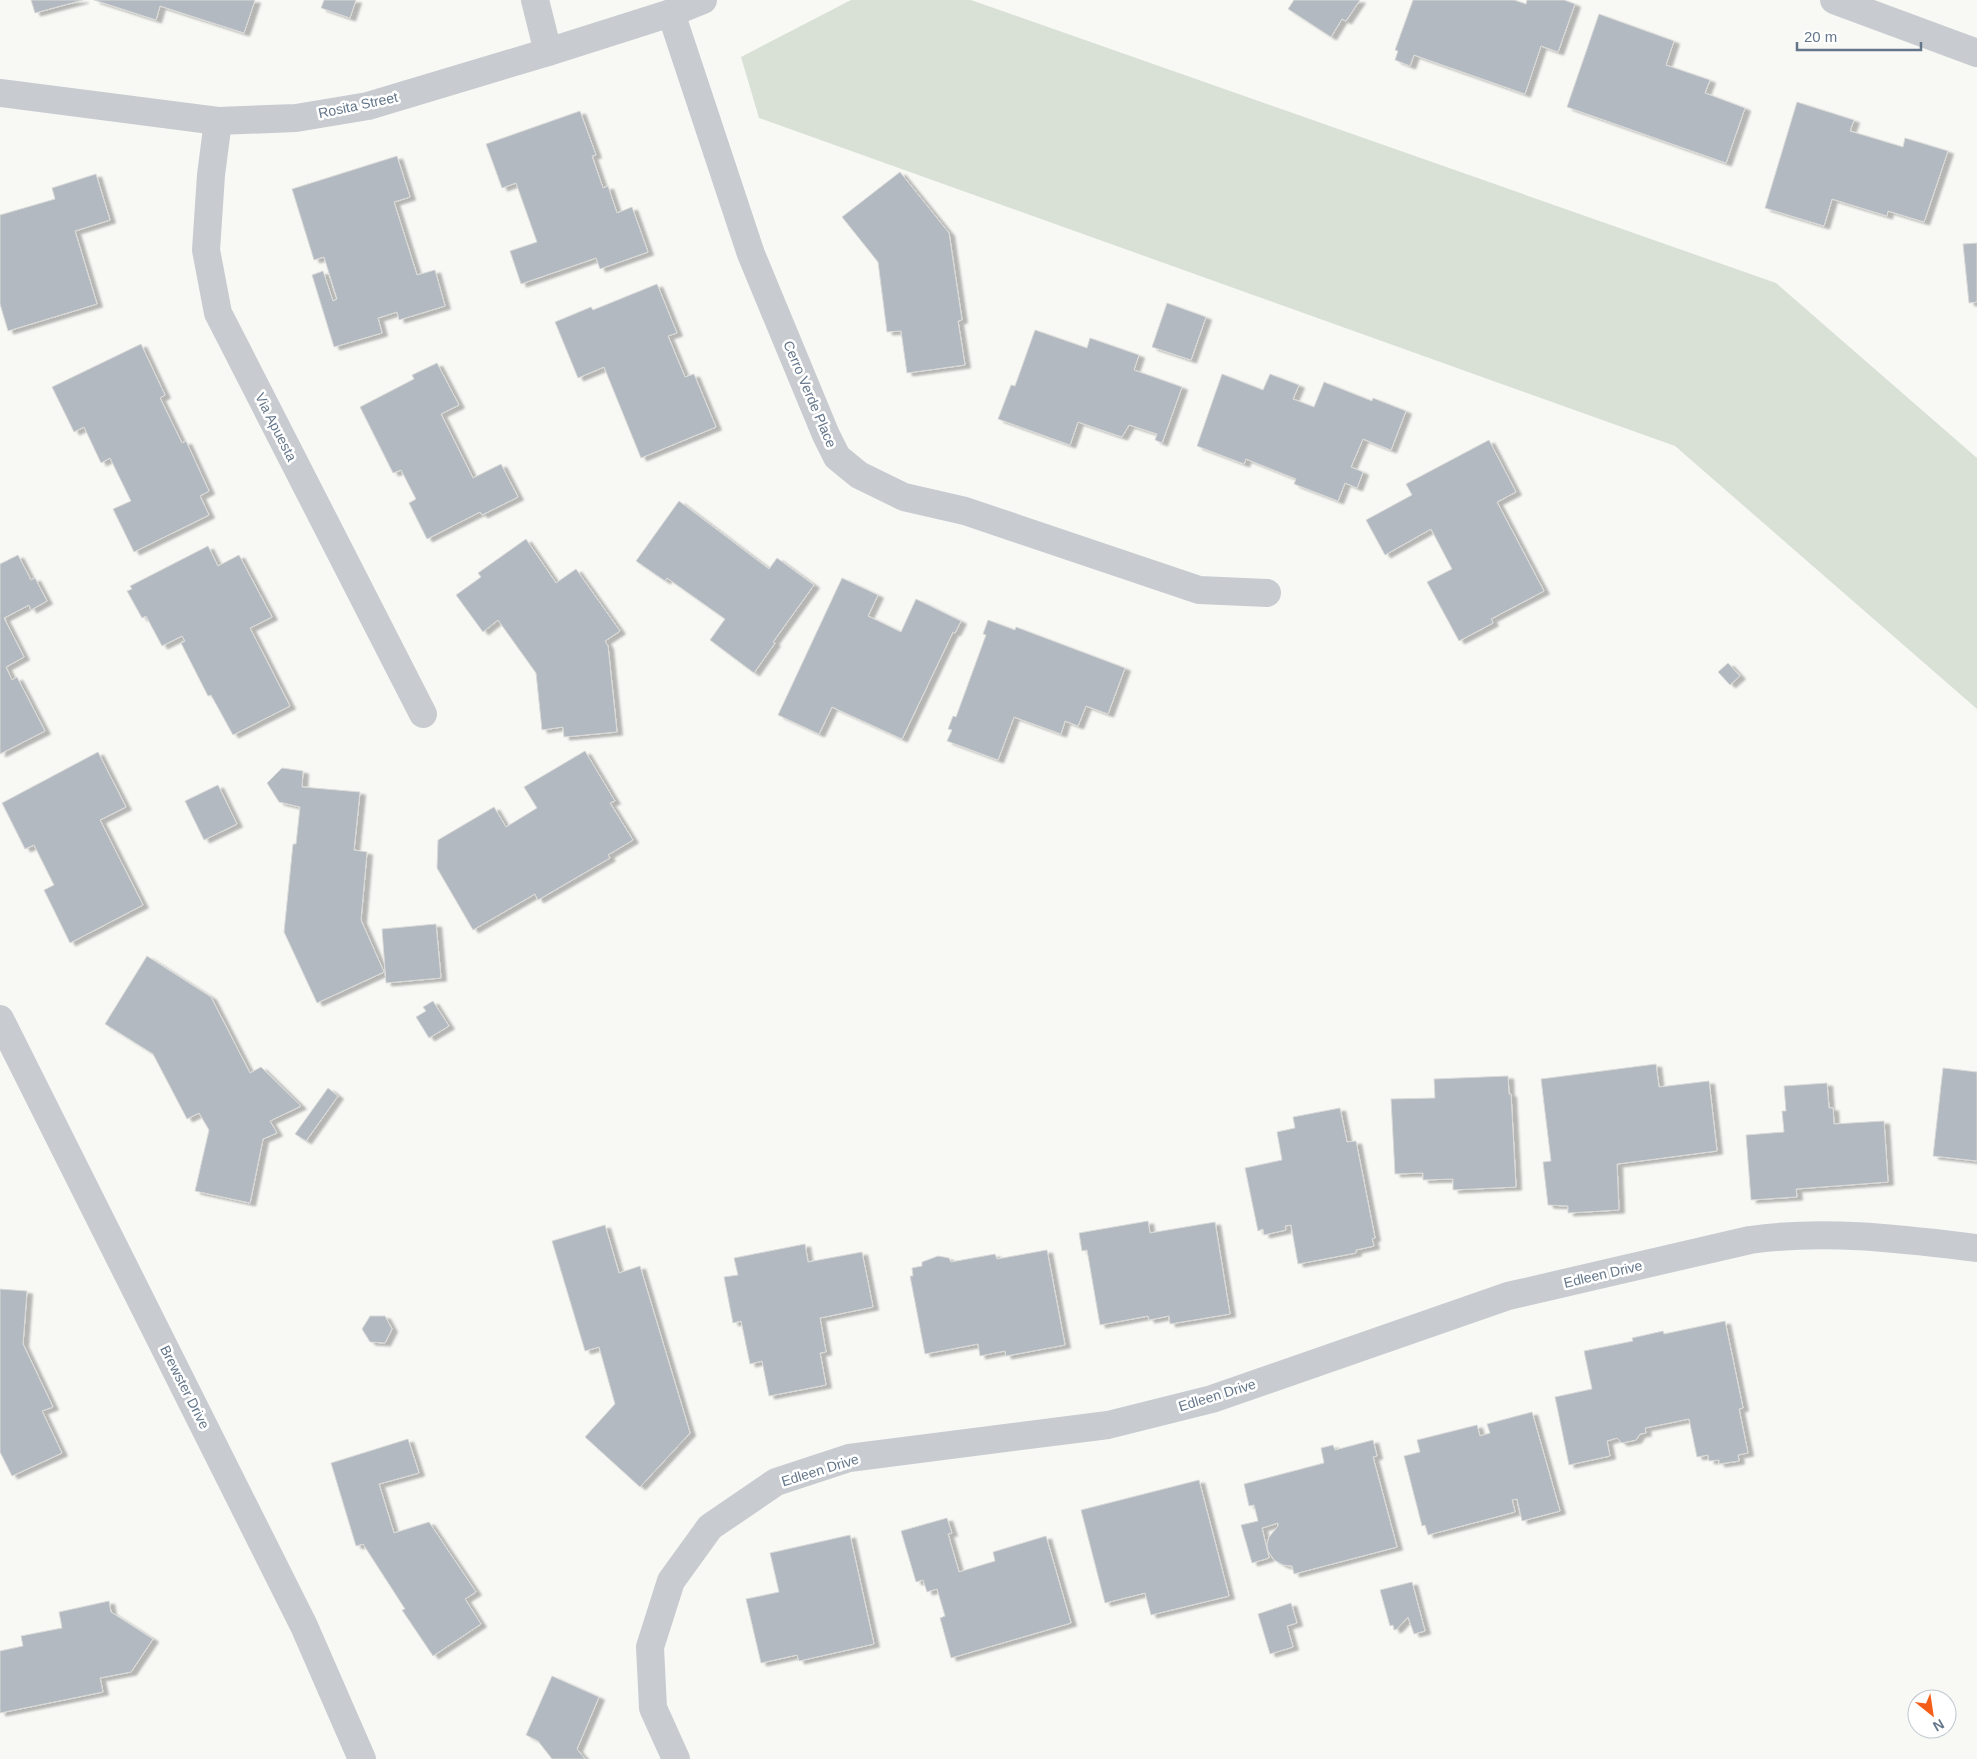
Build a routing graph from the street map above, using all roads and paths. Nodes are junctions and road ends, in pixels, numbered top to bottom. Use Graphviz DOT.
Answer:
graph roads {
  1 [pos="535,0"];
  2 [pos="703,0"];
  3 [pos="1834,0"];
  4 [pos="671,13"];
  5 [pos="548,52"];
  6 [pos="1977,53"];
  7 [pos="0,93"];
  8 [pos="218,121"];
  9 [pos="1267,593"];
  10 [pos="422,714"];
  11 [pos="0,1019"];
  12 [pos="1977,1248"];
  13 [pos="362,1759"];
  14 [pos="676,1759"];
  1 -- 5 [label="street"];
  2 -- 4 [label="street, Rosita Street"];
  3 -- 6 [label="street"];
  4 -- 5 [label="street, Rosita Street"];
  4 -- 9 [label="street, Cerro Verde Place"];
  5 -- 8 [label="street, Rosita Street"];
  7 -- 8 [label="street, Rosita Street"];
  8 -- 10 [label="street, Via Apuesta"];
  11 -- 13 [label="street, Brewster Drive"];
  12 -- 14 [label="street, Edleen Drive"];
}
